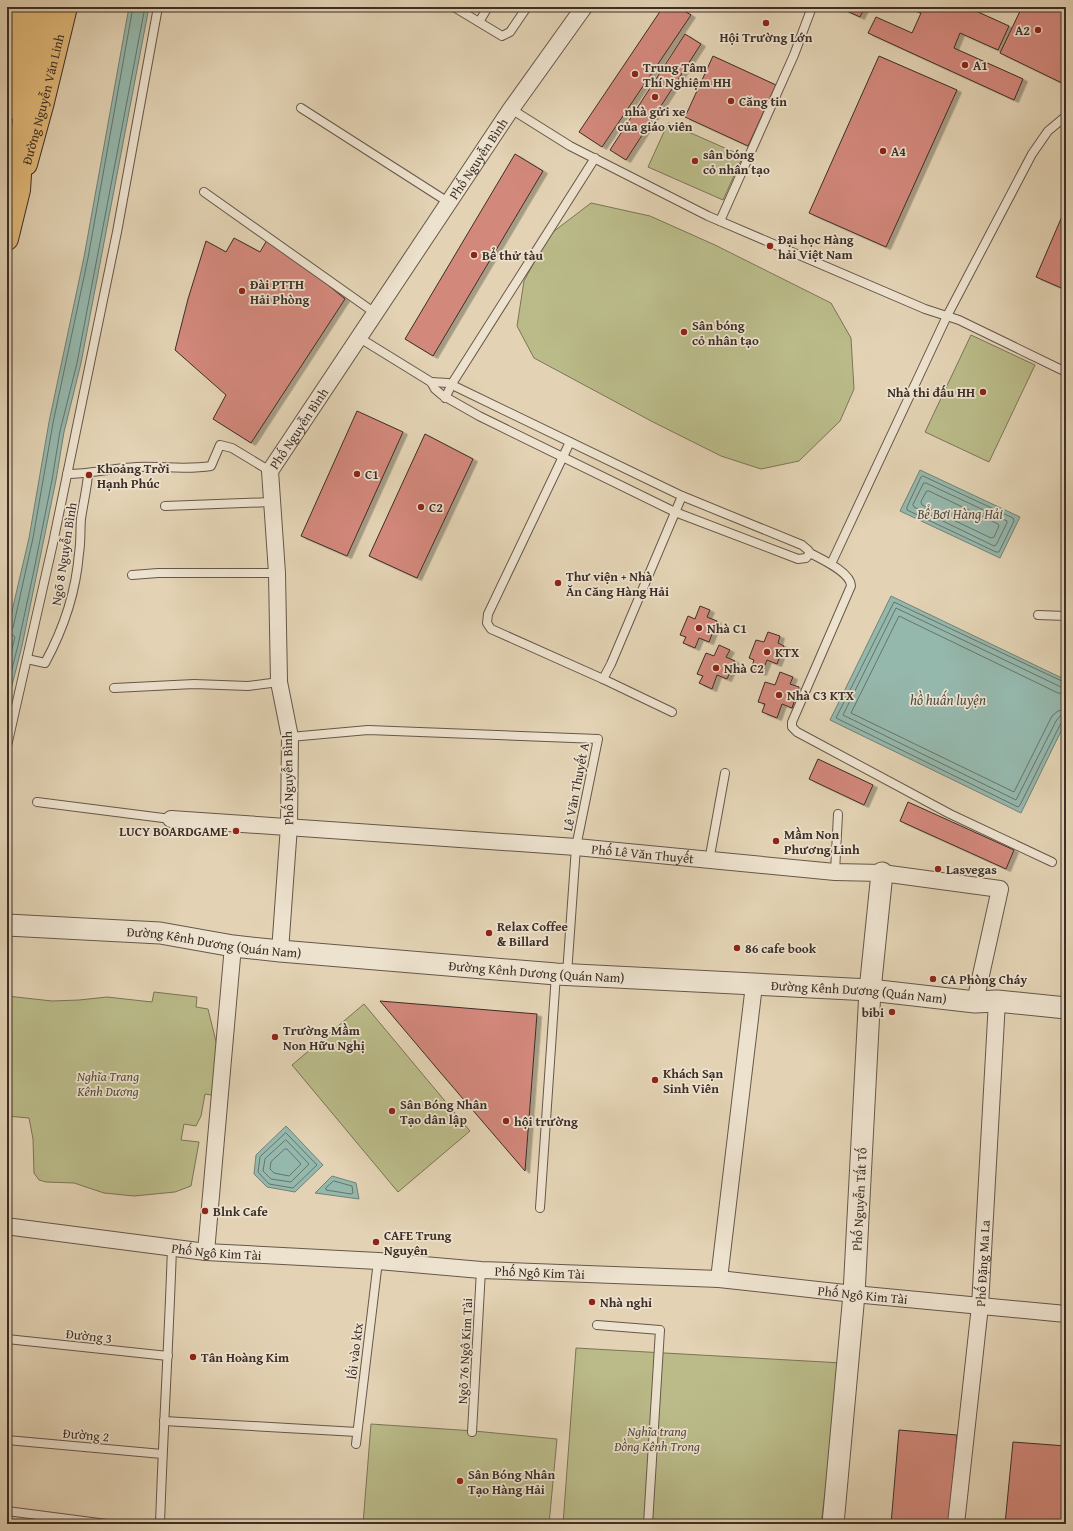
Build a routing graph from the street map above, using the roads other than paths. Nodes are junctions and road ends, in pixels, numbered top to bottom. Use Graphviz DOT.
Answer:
graph roads {
  1 [pos="10,7"];
  2 [pos="28,7"];
  3 [pos="46,7"];
  4 [pos="66,7"];
  5 [pos="158,7"];
  6 [pos="454,7"];
  7 [pos="488,7"];
  8 [pos="527,7"];
  9 [pos="812,7"];
  10 [pos="582,8"];
  11 [pos="479,22"];
  12 [pos="7,26"];
  13 [pos="301,108"];
  14 [pos="511,109"];
  15 [pos="16,111"];
  16 [pos="1066,116"];
  17 [pos="595,158"];
  18 [pos="19,190"];
  19 [pos="204,192"];
  20 [pos="448,202"];
  21 [pos="720,221"];
  22 [pos="7,239"];
  23 [pos="375,313"];
  24 [pos="948,316"];
  25 [pos="358,337"];
  26 [pos="1066,372"];
  27 [pos="431,382"];
  28 [pos="452,385"];
  29 [pos="445,398"];
  30 [pos="570,442"];
  31 [pos="563,457"];
  32 [pos="270,471"];
  33 [pos="67,474"];
  34 [pos="88,474"];
  35 [pos="682,496"];
  36 [pos="271,502"];
  37 [pos="165,506"];
  38 [pos="675,512"];
  39 [pos="810,553"];
  40 [pos="831,564"];
  41 [pos="277,573"];
  42 [pos="132,575"];
  43 [pos="1038,615"];
  44 [pos="1066,616"];
  45 [pos="27,659"];
  46 [pos="604,679"];
  47 [pos="279,682"];
  48 [pos="114,688"];
  49 [pos="672,712"];
  50 [pos="290,737"];
  51 [pos="7,746"];
  52 [pos="725,773"];
  53 [pos="37,802"];
  54 [pos="838,814"];
  55 [pos="171,818"];
  56 [pos="289,826"];
  57 [pos="576,847"];
  58 [pos="709,861"];
  59 [pos="1052,862"];
  60 [pos="835,872"];
  61 [pos="882,873"];
  62 [pos="7,925"];
  63 [pos="233,946"];
  64 [pos="280,951"];
  65 [pos="562,974"];
  66 [pos="754,985"];
  67 [pos="870,990"];
  68 [pos="997,1001"];
  69 [pos="975,1002"];
  70 [pos="1066,1008"];
  71 [pos="540,1208"];
  72 [pos="13,1228"];
  73 [pos="172,1247"];
  74 [pos="206,1252"];
  75 [pos="378,1261"];
  76 [pos="481,1270"];
  77 [pos="719,1279"];
  78 [pos="854,1294"];
  79 [pos="980,1306"];
  80 [pos="1066,1314"];
  81 [pos="597,1325"];
  82 [pos="7,1339"];
  83 [pos="168,1356"];
  84 [pos="164,1421"];
  85 [pos="357,1432"];
  86 [pos="472,1432"];
  87 [pos="7,1440"];
  88 [pos="356,1444"];
  89 [pos="162,1454"];
  90 [pos="7,1511"];
  91 [pos="121,1524"];
  92 [pos="160,1524"];
  93 [pos="648,1524"];
  94 [pos="833,1524"];
  95 [pos="956,1524"];
  1 -- 12 [label="main road"];
  2 -- 15 [label="main road"];
  3 -- 15 [label="main road"];
  4 -- 18 [label="main road, Đường Nguyễn Văn Linh"];
  5 -- 33 [label="lane"];
  6 -- 11 [label="lane"];
  7 -- 11 [label="lane"];
  8 -- 11 [label="lane"];
  9 -- 21 [label="lane"];
  10 -- 14 [label="street, Phố Nguyễn Bình"];
  13 -- 20 [label="lane"];
  14 -- 17 [label="lane"];
  14 -- 20 [label="street, Phố Nguyễn Bình"];
  15 -- 18 [label="main road, Đường Nguyễn Văn Linh"];
  16 -- 24 [label="lane"];
  17 -- 21 [label="lane"];
  17 -- 28 [label="lane"];
  18 -- 22 [label="main road, Đường Nguyễn Văn Linh"];
  19 -- 23 [label="lane"];
  20 -- 23 [label="street, Phố Nguyễn Bình"];
  21 -- 24 [label="lane"];
  23 -- 25 [label="street, Phố Nguyễn Bình"];
  24 -- 26 [label="lane"];
  24 -- 40 [label="lane"];
  25 -- 27 [label="lane"];
  25 -- 32 [label="street, Phố Nguyễn Bình"];
  27 -- 28 [label="lane"];
  27 -- 29 [label="lane"];
  28 -- 29 [label="lane"];
  28 -- 30 [label="lane"];
  29 -- 31 [label="lane"];
  30 -- 31 [label="lane"];
  30 -- 35 [label="lane"];
  31 -- 38 [label="lane"];
  31 -- 46 [label="lane"];
  32 -- 34 [label="lane"];
  32 -- 36 [label="street, Phố Nguyễn Bình"];
  33 -- 34 [label="lane"];
  33 -- 45 [label="lane"];
  34 -- 45 [label="lane, Ngõ 8 Nguyễn Bình"];
  35 -- 38 [label="lane"];
  35 -- 39 [label="lane"];
  36 -- 37 [label="lane"];
  36 -- 41 [label="street, Phố Nguyễn Bình"];
  38 -- 39 [label="lane"];
  38 -- 46 [label="lane"];
  39 -- 40 [label="lane"];
  40 -- 59 [label="lane"];
  41 -- 42 [label="lane"];
  41 -- 47 [label="street, Phố Nguyễn Bình"];
  43 -- 44 [label="lane"];
  45 -- 51 [label="lane"];
  46 -- 49 [label="lane"];
  47 -- 48 [label="lane"];
  47 -- 50 [label="street, Phố Nguyễn Bình"];
  50 -- 56 [label="street, Phố Nguyễn Bình"];
  50 -- 57 [label="lane, Lê Văn Thuyết A"];
  52 -- 58 [label="lane"];
  53 -- 55 [label="lane"];
  54 -- 60 [label="lane"];
  55 -- 56 [label="street, Phố Lê Văn Thuyết"];
  56 -- 57 [label="street, Phố Lê Văn Thuyết"];
  56 -- 64 [label="street, Phố Nguyễn Bình"];
  57 -- 58 [label="street, Phố Lê Văn Thuyết"];
  57 -- 65 [label="lane, Lê Văn Thuyết A"];
  58 -- 60 [label="street, Phố Lê Văn Thuyết"];
  60 -- 61 [label="street, Phố Lê Văn Thuyết"];
  61 -- 67 [label="street, Phố Nguyễn Tất Tố"];
  61 -- 69 [label="street, Phố Lê Văn Thuyết"];
  62 -- 63 [label="street, Đường Kênh Dương (Quán Nam)"];
  63 -- 64 [label="street, Đường Kênh Dương (Quán Nam)"];
  63 -- 74 [label="street"];
  64 -- 65 [label="street, Đường Kênh Dương (Quán Nam)"];
  65 -- 66 [label="street, Đường Kênh Dương (Quán Nam)"];
  65 -- 71 [label="lane, Lê Văn Thuyết A"];
  66 -- 67 [label="street, Đường Kênh Dương (Quán Nam)"];
  66 -- 77 [label="street"];
  67 -- 69 [label="street, Đường Kênh Dương (Quán Nam)"];
  67 -- 78 [label="street, Phố Nguyễn Tất Tố"];
  68 -- 69 [label="street, Đường Kênh Dương (Quán Nam)"];
  68 -- 70 [label="street, Đường Kênh Dương (Quán Nam)"];
  68 -- 79 [label="street, Phố Đặng Ma La"];
  72 -- 73 [label="street, Phố Ngô Kim Tài"];
  73 -- 74 [label="street, Phố Ngô Kim Tài"];
  73 -- 83 [label="lane"];
  74 -- 75 [label="street, Phố Ngô Kim Tài"];
  75 -- 76 [label="street, Phố Ngô Kim Tài"];
  75 -- 85 [label="lane, lối vào ktx"];
  76 -- 77 [label="street, Phố Ngô Kim Tài"];
  76 -- 86 [label="lane, Ngõ 76 Ngô Kim Tài"];
  77 -- 78 [label="street, Phố Ngô Kim Tài"];
  78 -- 79 [label="street, Phố Ngô Kim Tài"];
  78 -- 94 [label="street, Phố Nguyễn Tất Tố"];
  79 -- 80 [label="street, Phố Ngô Kim Tài"];
  79 -- 95 [label="street, Phố Đặng Ma La"];
  81 -- 93 [label="lane"];
  82 -- 83 [label="lane, Đường 3"];
  83 -- 84 [label="lane"];
  84 -- 85 [label="lane"];
  84 -- 89 [label="lane"];
  85 -- 88 [label="lane, lối vào ktx"];
  87 -- 89 [label="lane, Đường 2"];
  89 -- 92 [label="lane"];
  90 -- 91 [label="lane"];
}
